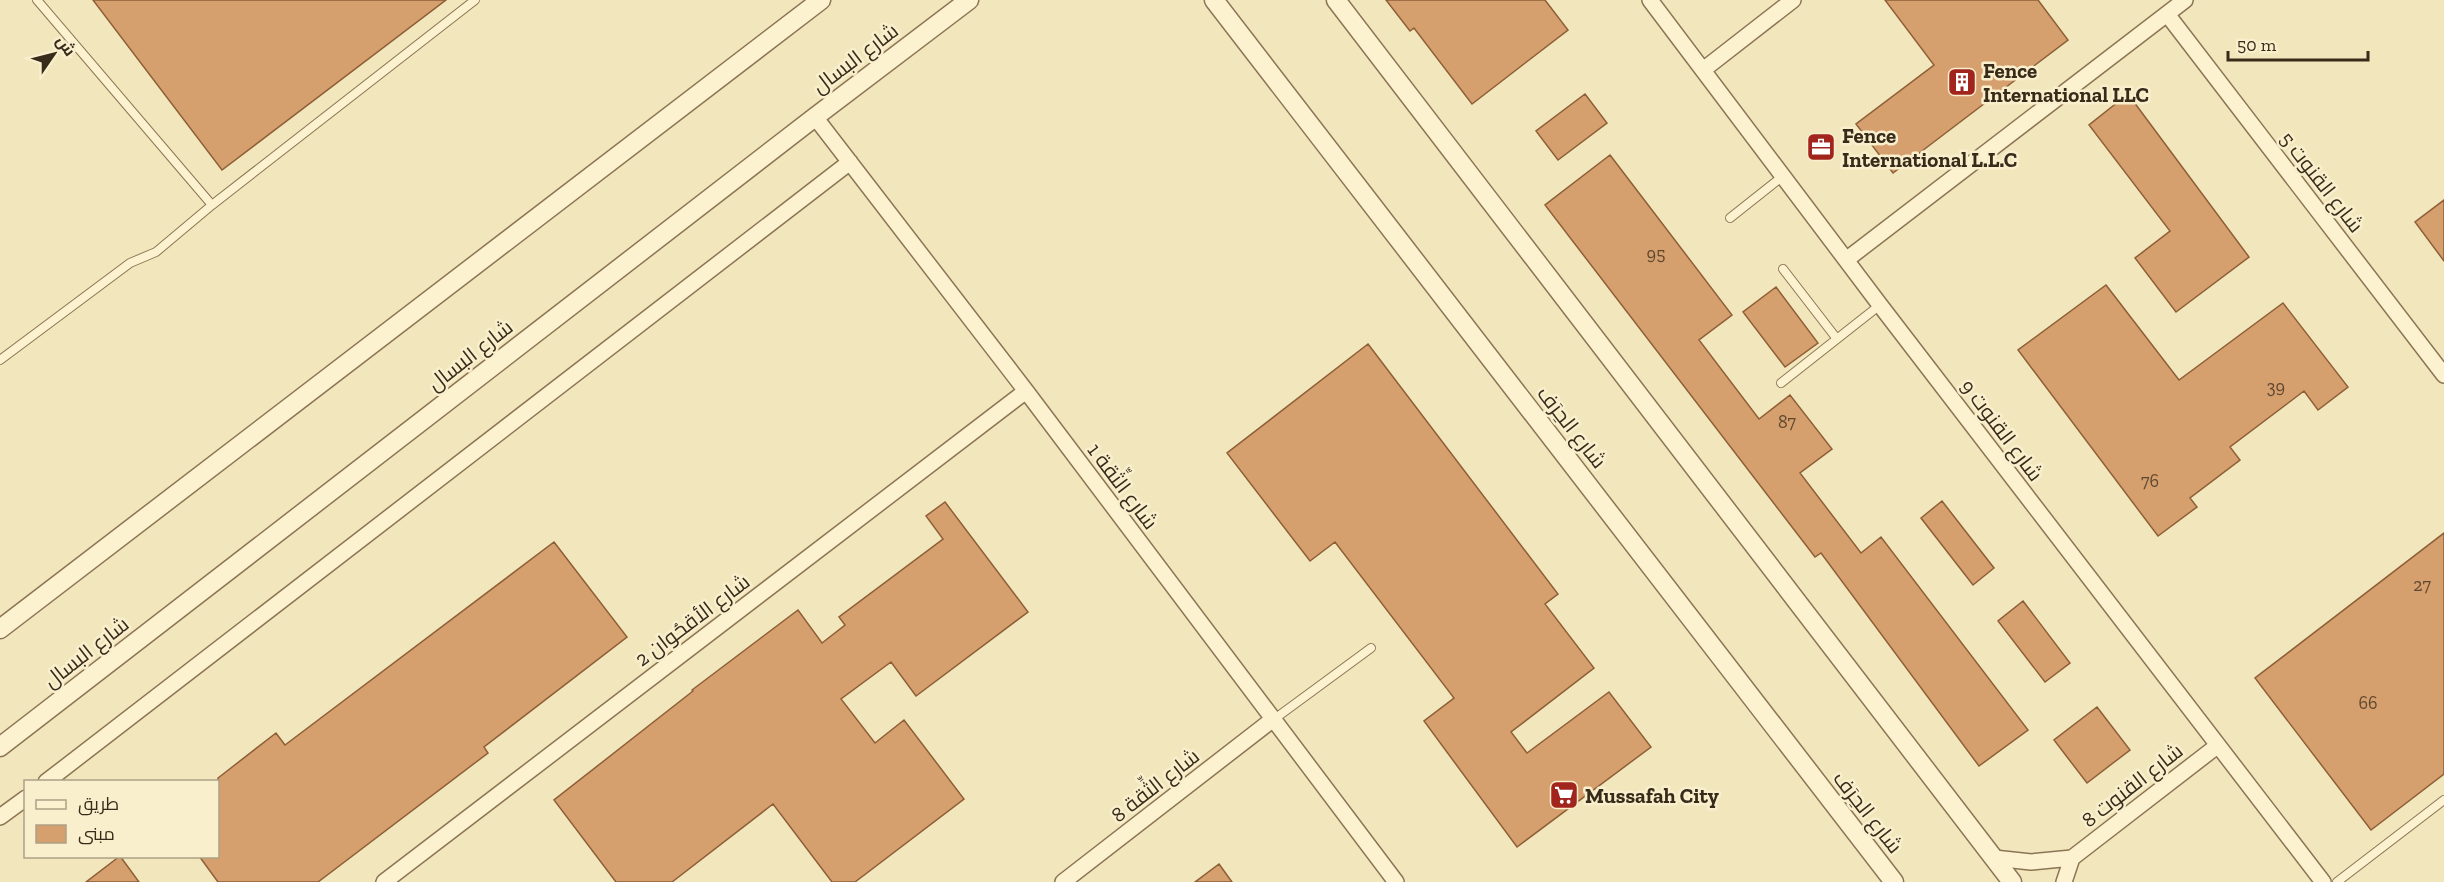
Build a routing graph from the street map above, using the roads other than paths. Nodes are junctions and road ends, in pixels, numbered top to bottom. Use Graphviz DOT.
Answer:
graph roads {
  1 [pos="37,0"];
  2 [pos="475,0"];
  3 [pos="821,0"];
  4 [pos="969,0"];
  5 [pos="1214,0"];
  6 [pos="1336,0"];
  7 [pos="1650,0"];
  8 [pos="1793,0"];
  9 [pos="2185,0"];
  10 [pos="2167,14"];
  11 [pos="1703,70"];
  12 [pos="815,117"];
  13 [pos="850,162"];
  14 [pos="1783,176"];
  15 [pos="212,205"];
  16 [pos="1730,218"];
  17 [pos="1846,260"];
  18 [pos="1783,269"];
  19 [pos="1880,304"];
  20 [pos="1837,339"];
  21 [pos="0,360"];
  22 [pos="2444,375"];
  23 [pos="1781,383"];
  24 [pos="1026,391"];
  25 [pos="0,629"];
  26 [pos="1371,648"];
  27 [pos="1272,720"];
  28 [pos="2217,746"];
  29 [pos="0,747"];
  30 [pos="49,780"];
  31 [pos="24,799"];
  32 [pos="2444,800"];
  33 [pos="0,817"];
  34 [pos="1994,858"];
  35 [pos="2072,858"];
  36 [pos="384,882"];
  37 [pos="1063,882"];
  38 [pos="1396,882"];
  39 [pos="1894,882"];
  40 [pos="2012,882"];
  41 [pos="2064,882"];
  42 [pos="2323,882"];
  43 [pos="2337,882"];
  1 -- 15 [label="lane"];
  2 -- 15 [label="lane"];
  3 -- 25 [label="street"];
  4 -- 12 [label="street, شارع البسال"];
  5 -- 39 [label="street, شارع الحِرَف"];
  6 -- 34 [label="street"];
  7 -- 11 [label="street, شارع القنوت 9"];
  8 -- 11 [label="street"];
  9 -- 10 [label="street"];
  10 -- 17 [label="street"];
  10 -- 22 [label="street, شارع القنوت 5"];
  11 -- 14 [label="street, شارع القنوت 9"];
  12 -- 13 [label="street, شارع الثِّقة 1"];
  12 -- 29 [label="street, شارع البسال"];
  13 -- 24 [label="street, شارع الثِّقة 1"];
  13 -- 30 [label="street"];
  14 -- 16 [label="lane"];
  14 -- 17 [label="street, شارع القنوت 9"];
  15 -- 21 [label="lane"];
  17 -- 19 [label="street, شارع القنوت 9"];
  18 -- 20 [label="lane"];
  19 -- 20 [label="lane"];
  19 -- 28 [label="street, شارع القنوت 9"];
  20 -- 23 [label="lane"];
  24 -- 27 [label="street, شارع الثِّقة 1"];
  24 -- 36 [label="street, شارع الأقحُوان 2"];
  26 -- 27 [label="lane"];
  27 -- 37 [label="street, شارع الثِّقة 8"];
  27 -- 38 [label="street, شارع الثِّقة 1"];
  28 -- 35 [label="street, شارع القنوت 8"];
  28 -- 42 [label="street, شارع القنوت 9"];
  31 -- 33 [label="street"];
  32 -- 43 [label="lane"];
  34 -- 35 [label="street"];
  34 -- 40 [label="street"];
  35 -- 41 [label="street"];
}
